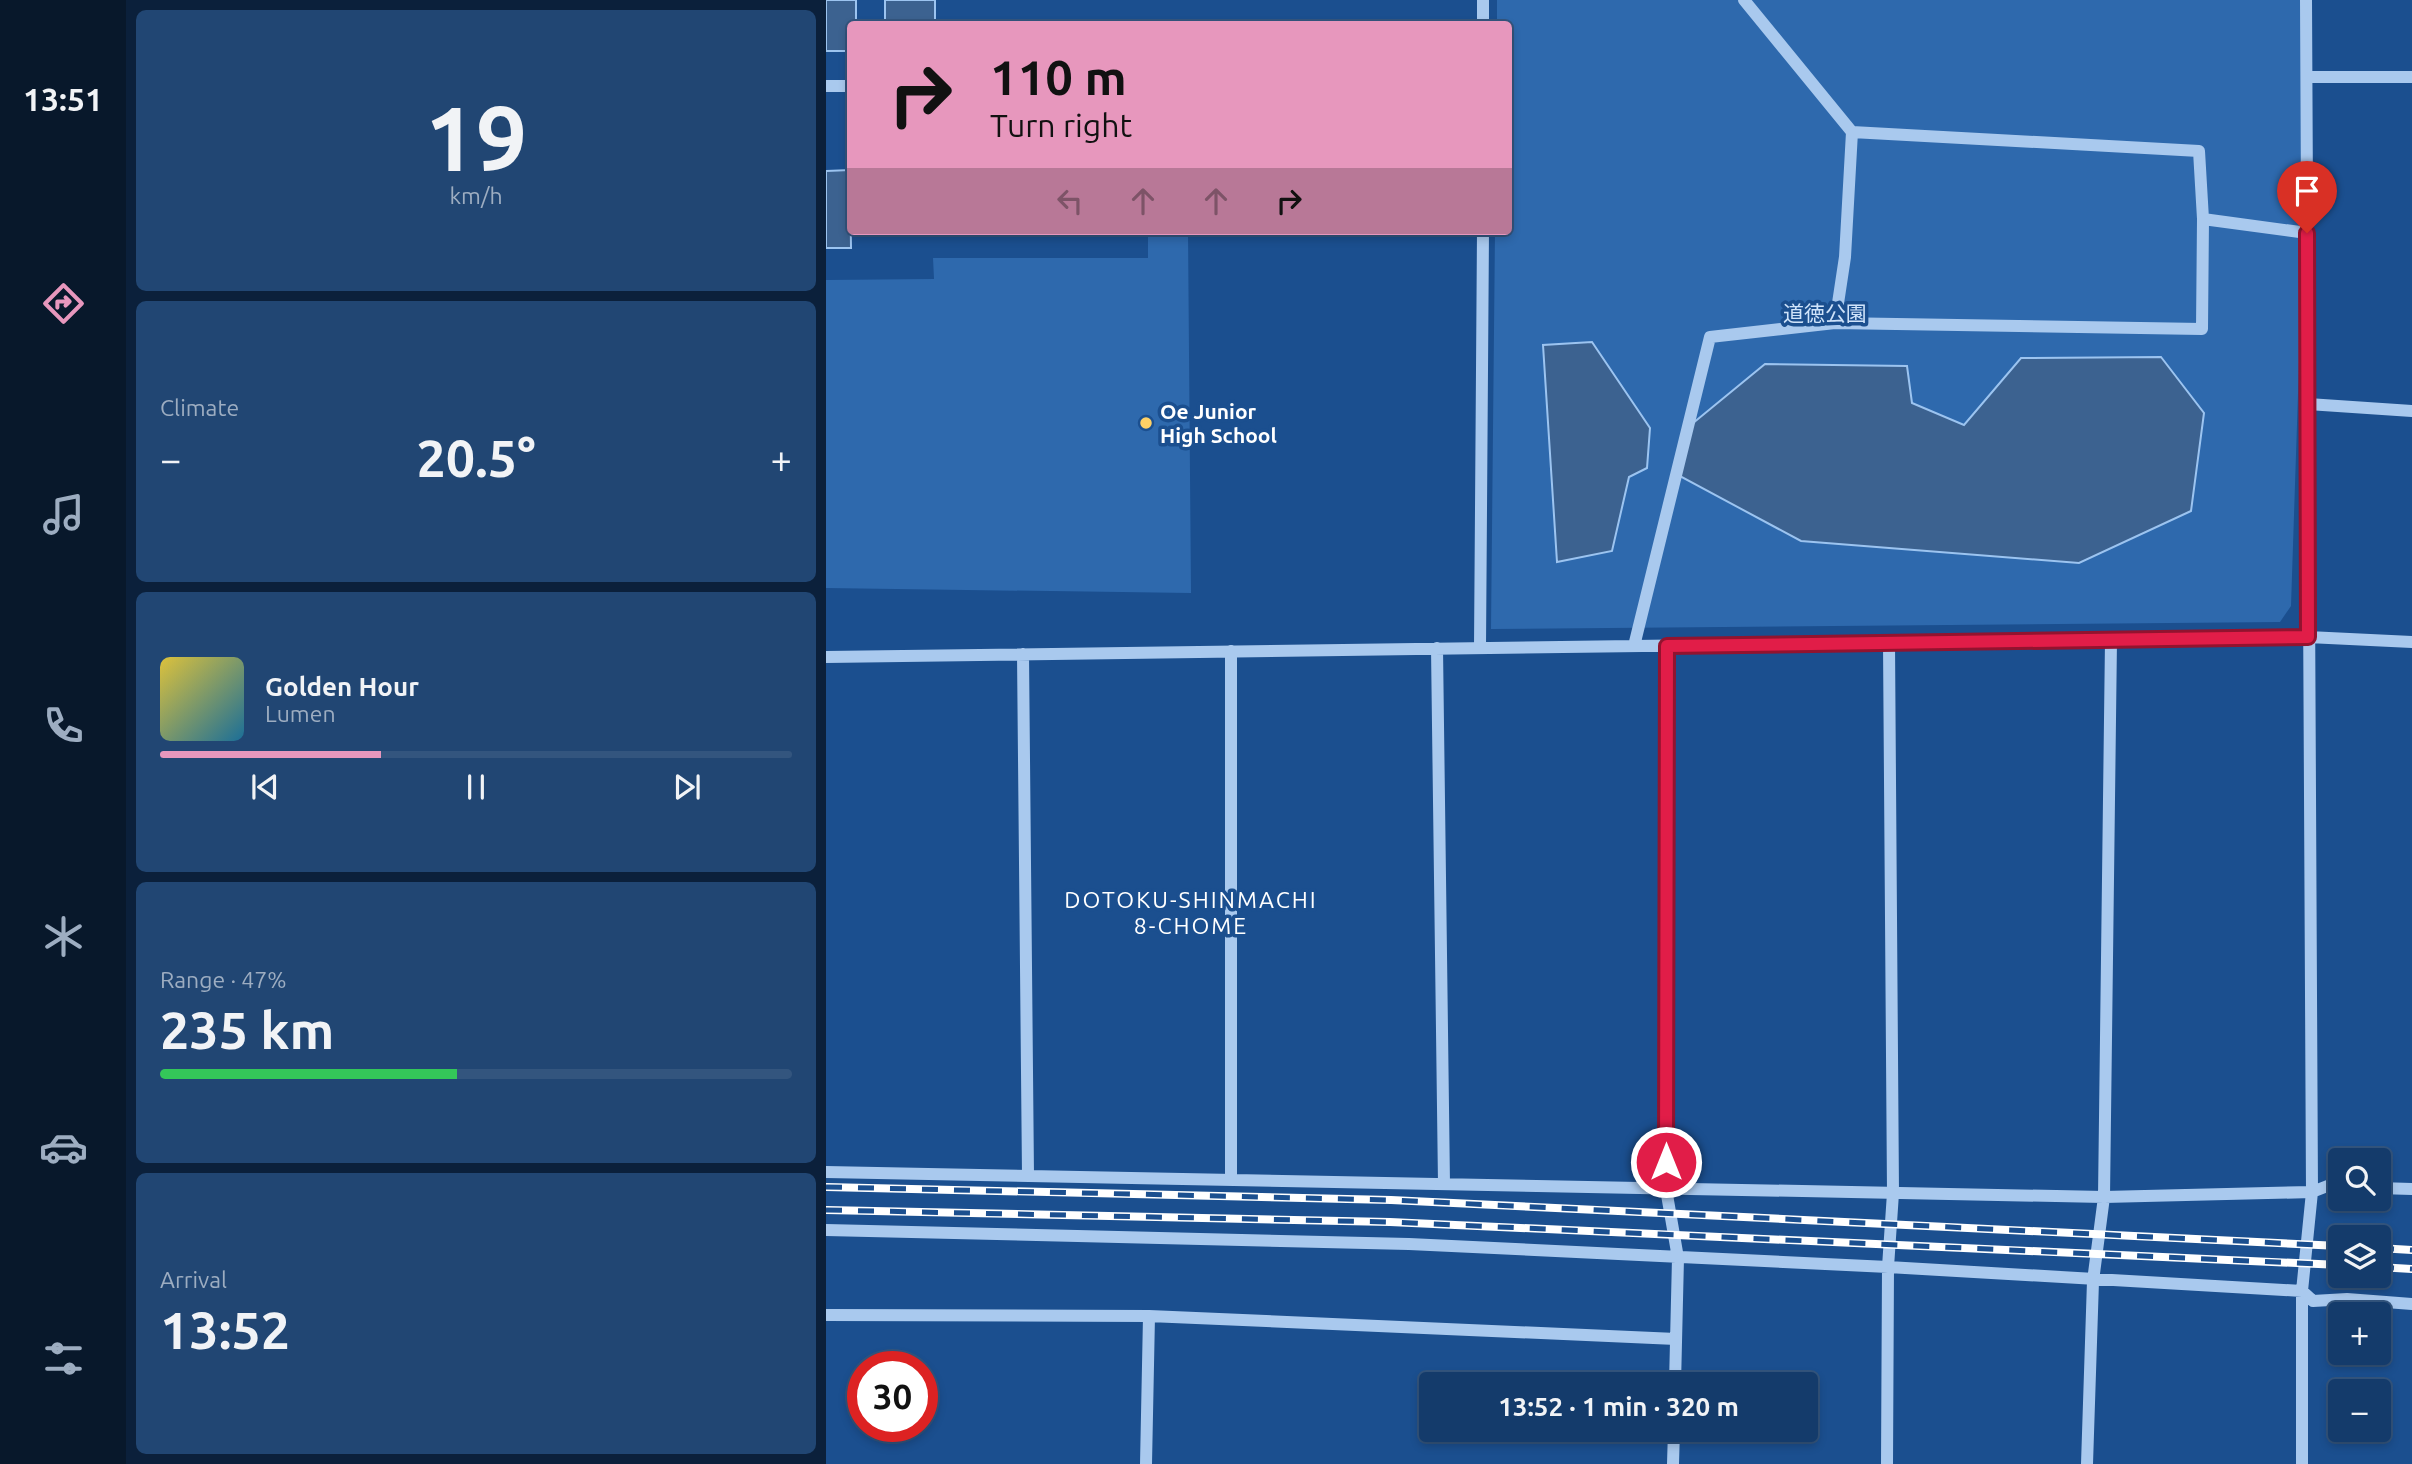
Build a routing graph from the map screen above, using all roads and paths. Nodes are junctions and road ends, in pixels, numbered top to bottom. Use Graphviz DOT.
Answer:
graph roads {
  1 [pos="1483,0"];
  2 [pos="1744,0"];
  3 [pos="2306,0"];
  4 [pos="1483,21"];
  5 [pos="2307,77"];
  6 [pos="2412,77"];
  7 [pos="826,86"];
  8 [pos="847,86"];
  9 [pos="1852,132"];
  10 [pos="2203,219"];
  11 [pos="2307,233"];
  12 [pos="1483,235"];
  13 [pos="1835,323"];
  14 [pos="2308,404"];
  15 [pos="2412,411"];
  16 [pos="2308,637"];
  17 [pos="2111,640"];
  18 [pos="2412,642"];
  19 [pos="1889,643"];
  20 [pos="1634,646"];
  21 [pos="1667,646"];
  22 [pos="1437,648"];
  23 [pos="1480,648"];
  24 [pos="1231,651"];
  25 [pos="1023,654"];
  26 [pos="826,657"];
  27 [pos="826,1172"];
  28 [pos="1028,1176"];
  29 [pos="1231,1180"];
  30 [pos="1444,1184"];
  31 [pos="2328,1186"];
  32 [pos="2391,1188"];
  33 [pos="1666,1189"];
  34 [pos="2412,1189"];
  35 [pos="2312,1192"];
  36 [pos="1893,1193"];
  37 [pos="2104,1197"];
  38 [pos="826,1230"];
  39 [pos="1678,1258"];
  40 [pos="1888,1267"];
  41 [pos="2093,1281"];
  42 [pos="2302,1292"];
  43 [pos="2412,1304"];
  44 [pos="826,1315"];
  45 [pos="1149,1316"];
  46 [pos="1676,1339"];
  47 [pos="1675,1372"];
  48 [pos="1674,1442"];
  49 [pos="1146,1464"];
  50 [pos="1673,1464"];
  51 [pos="1887,1464"];
  52 [pos="2087,1464"];
  53 [pos="2302,1464"];
  1 -- 4 [label="street"];
  2 -- 9 [label="street"];
  3 -- 5 [label="street"];
  5 -- 6 [label="street"];
  5 -- 11 [label="street"];
  7 -- 8 [label="street"];
  9 -- 10 [label="street"];
  9 -- 13 [label="street"];
  10 -- 11 [label="street"];
  10 -- 13 [label="street"];
  11 -- 14 [label="street"];
  12 -- 23 [label="street"];
  13 -- 20 [label="street"];
  14 -- 15 [label="street"];
  14 -- 16 [label="street"];
  16 -- 17 [label="street"];
  16 -- 18 [label="street"];
  16 -- 35 [label="street"];
  17 -- 19 [label="street"];
  17 -- 37 [label="street"];
  19 -- 21 [label="street"];
  19 -- 36 [label="street"];
  20 -- 21 [label="street"];
  20 -- 23 [label="street"];
  21 -- 33 [label="street"];
  22 -- 23 [label="street"];
  22 -- 24 [label="street"];
  22 -- 30 [label="street"];
  24 -- 25 [label="street"];
  24 -- 29 [label="street"];
  25 -- 26 [label="street"];
  25 -- 28 [label="street"];
  27 -- 28 [label="street"];
  28 -- 29 [label="street"];
  29 -- 30 [label="street"];
  30 -- 33 [label="street"];
  31 -- 35 [label="street"];
  32 -- 34 [label="street"];
  33 -- 36 [label="street"];
  33 -- 39 [label="street"];
  35 -- 37 [label="street"];
  35 -- 42 [label="street"];
  36 -- 37 [label="street"];
  36 -- 40 [label="street"];
  37 -- 41 [label="street"];
  38 -- 39 [label="street"];
  39 -- 40 [label="street"];
  39 -- 46 [label="street"];
  40 -- 41 [label="street"];
  40 -- 51 [label="street"];
  41 -- 42 [label="street"];
  41 -- 52 [label="street"];
  42 -- 43 [label="street"];
  42 -- 53 [label="street"];
  44 -- 45 [label="street"];
  45 -- 46 [label="street"];
  45 -- 49 [label="street"];
  46 -- 47 [label="street"];
  48 -- 50 [label="street"];
}
